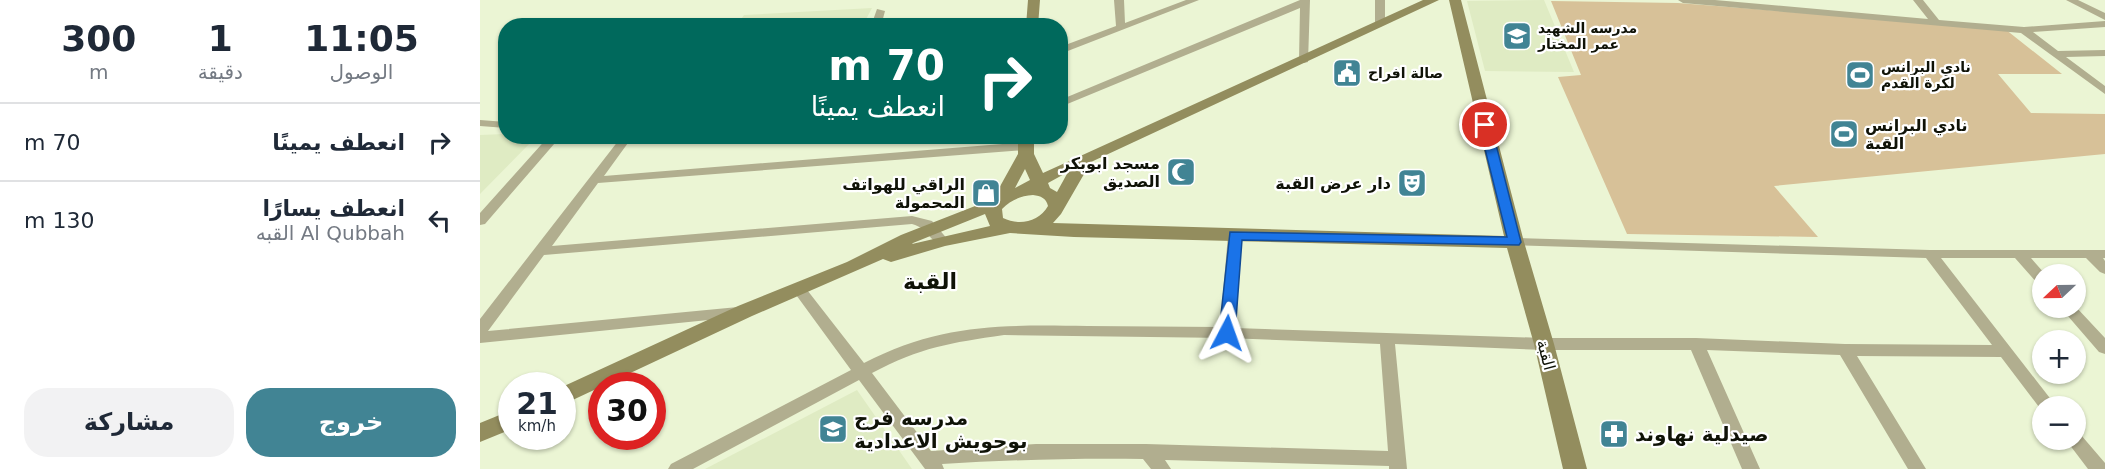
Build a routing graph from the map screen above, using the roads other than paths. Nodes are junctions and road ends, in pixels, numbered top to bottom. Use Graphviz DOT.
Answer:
graph roads {
  1 [pos="1034,0"];
  2 [pos="1119,0"];
  3 [pos="1194,0"];
  4 [pos="1380,0"];
  5 [pos="1433,0"];
  6 [pos="1455,0"];
  7 [pos="1683,0"];
  8 [pos="1918,0"];
  9 [pos="2071,0"];
  10 [pos="1305,2"];
  11 [pos="1750,3"];
  12 [pos="880,11"];
  13 [pos="2105,17"];
  14 [pos="878,18"];
  15 [pos="1033,18"];
  16 [pos="1935,21"];
  17 [pos="1380,24"];
  18 [pos="2105,24"];
  19 [pos="1121,28"];
  20 [pos="2024,30"];
  21 [pos="1068,48"];
  22 [pos="2105,53"];
  23 [pos="2056,54"];
  24 [pos="1304,60"];
  25 [pos="2100,83"];
  26 [pos="2105,91"];
  27 [pos="1068,101"];
  28 [pos="480,123"];
  29 [pos="498,124"];
  30 [pos="498,130"];
  31 [pos="480,131"];
  32 [pos="548,144"];
  33 [pos="622,144"];
  34 [pos="1026,145"];
  35 [pos="1084,159"];
  36 [pos="595,180"];
  37 [pos="1041,186"];
  38 [pos="1001,200"];
  39 [pos="1057,206"];
  40 [pos="480,221"];
  41 [pos="1031,226"];
  42 [pos="1010,228"];
  43 [pos="936,235"];
  44 [pos="1235,235"];
  45 [pos="1515,242"];
  46 [pos="542,252"];
  47 [pos="1930,254"];
  48 [pos="2019,254"];
  49 [pos="2090,254"];
  50 [pos="2105,254"];
  51 [pos="2032,268"];
  52 [pos="2105,269"];
  53 [pos="799,289"];
  54 [pos="745,311"];
  55 [pos="2077,318"];
  56 [pos="480,330"];
  57 [pos="1227,333"];
  58 [pos="480,337"];
  59 [pos="1388,339"];
  60 [pos="1544,344"];
  61 [pos="1696,344"];
  62 [pos="2105,348"];
  63 [pos="1845,350"];
  64 [pos="2002,351"];
  65 [pos="861,370"];
  66 [pos="576,390"];
  67 [pos="2040,396"];
  68 [pos="498,426"];
  69 [pos="480,433"];
  70 [pos="2083,450"];
  71 [pos="1146,451"];
  72 [pos="931,463"];
  73 [pos="1398,464"];
  74 [pos="677,469"];
  75 [pos="1162,469"];
  76 [pos="1575,469"];
  77 [pos="1751,469"];
  78 [pos="1917,469"];
  79 [pos="2099,469"];
  1 -- 15 [label="street"];
  2 -- 19 [label="street"];
  3 -- 19 [label="street"];
  4 -- 17 [label="street"];
  5 -- 17 [label="street"];
  6 -- 45 [label="street, القبة"];
  7 -- 11 [label="street"];
  8 -- 16 [label="street"];
  9 -- 13 [label="street"];
  10 -- 24 [label="street"];
  10 -- 27 [label="street"];
  11 -- 16 [label="street"];
  12 -- 14 [label="street"];
  16 -- 20 [label="street"];
  17 -- 24 [label="street"];
  18 -- 20 [label="street"];
  19 -- 21 [label="street"];
  20 -- 23 [label="street"];
  22 -- 23 [label="street"];
  23 -- 25 [label="street"];
  24 -- 35 [label="street"];
  25 -- 26 [label="street"];
  28 -- 29 [label="street"];
  30 -- 31 [label="street"];
  32 -- 40 [label="street"];
  33 -- 36 [label="street"];
  34 -- 36 [label="street"];
  34 -- 37 [label="street"];
  34 -- 38 [label="street"];
  35 -- 37 [label="street"];
  35 -- 39 [label="street"];
  36 -- 46 [label="street"];
  37 -- 38 [label="street"];
  37 -- 39 [label="street"];
  38 -- 42 [label="street"];
  38 -- 43 [label="street"];
  39 -- 41 [label="street"];
  41 -- 42 [label="street"];
  41 -- 44 [label="street"];
  42 -- 43 [label="street"];
  43 -- 46 [label="street"];
  43 -- 53 [label="street"];
  44 -- 45 [label="street"];
  44 -- 57 [label="street"];
  45 -- 47 [label="street"];
  45 -- 60 [label="street, القبة"];
  46 -- 56 [label="street"];
  47 -- 48 [label="street"];
  47 -- 64 [label="street"];
  48 -- 49 [label="street"];
  48 -- 51 [label="street"];
  49 -- 50 [label="street"];
  49 -- 52 [label="street"];
  53 -- 54 [label="street"];
  53 -- 65 [label="street"];
  54 -- 58 [label="street"];
  54 -- 66 [label="street"];
  55 -- 62 [label="street"];
  57 -- 59 [label="street"];
  57 -- 65 [label="street"];
  59 -- 60 [label="street"];
  59 -- 73 [label="street"];
  60 -- 61 [label="street"];
  60 -- 76 [label="street, القبة"];
  61 -- 63 [label="street"];
  61 -- 77 [label="street"];
  63 -- 64 [label="street"];
  63 -- 78 [label="street"];
  64 -- 67 [label="street"];
  65 -- 72 [label="street"];
  65 -- 74 [label="street"];
  68 -- 69 [label="street"];
  70 -- 79 [label="street"];
  71 -- 72 [label="street"];
  71 -- 73 [label="street"];
  71 -- 75 [label="street"];
}
